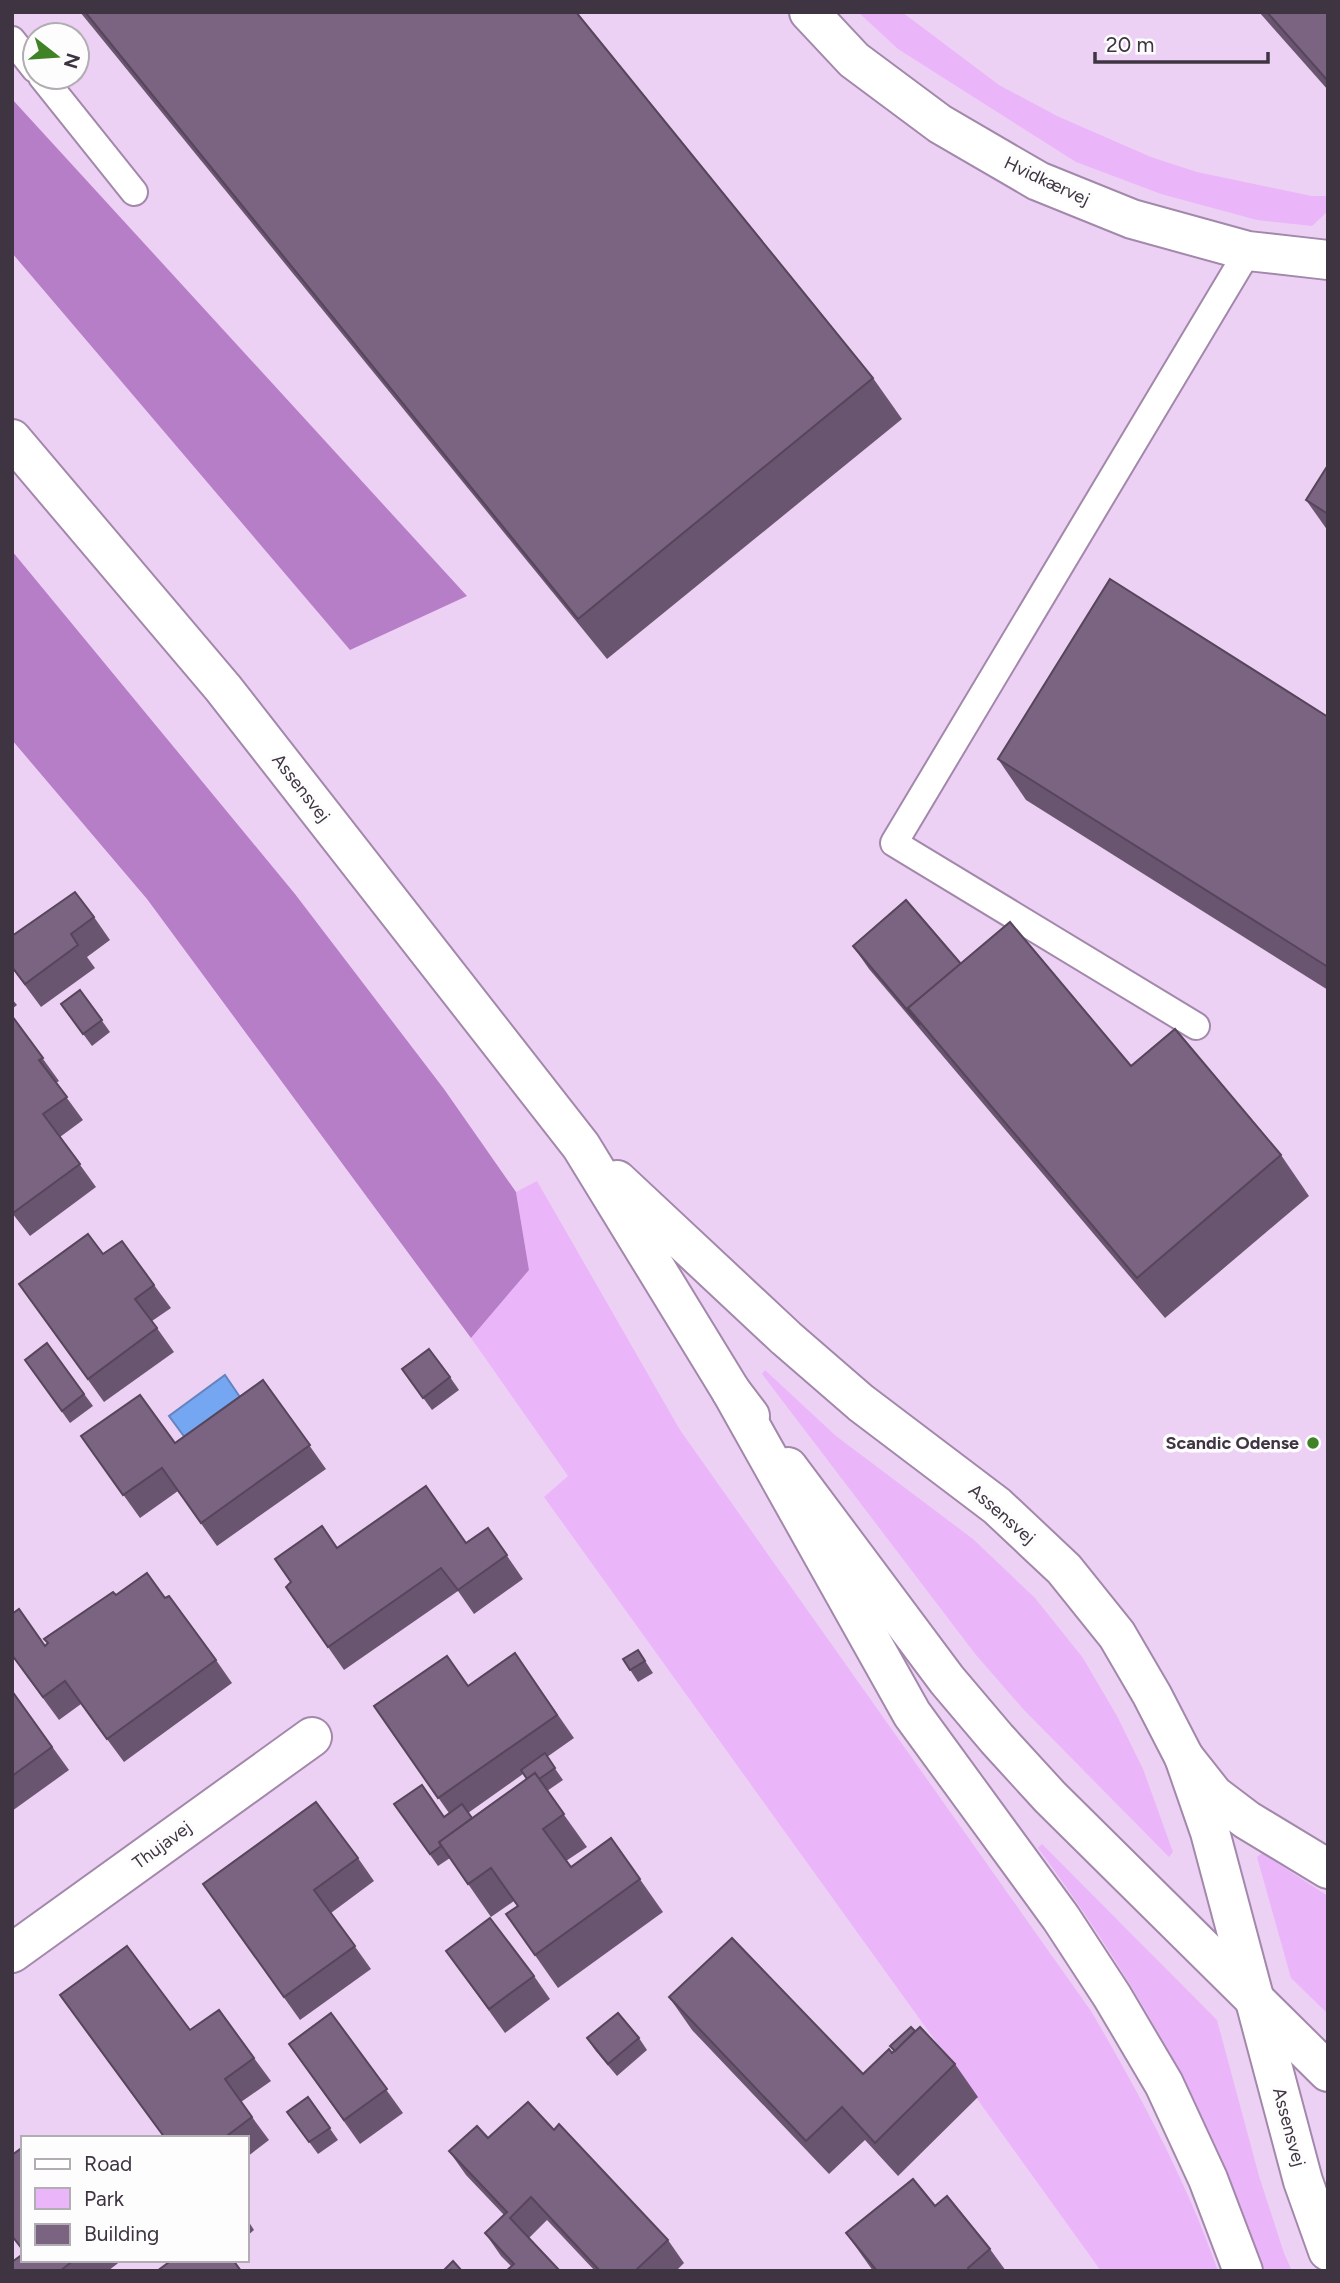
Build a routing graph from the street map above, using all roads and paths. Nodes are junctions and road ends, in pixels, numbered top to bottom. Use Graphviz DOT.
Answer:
graph roads {
  1 [pos="808,12"];
  2 [pos="53,91"];
  3 [pos="135,192"];
  4 [pos="1248,251"];
  5 [pos="1328,260"];
  6 [pos="12,439"];
  7 [pos="1196,1026"];
  8 [pos="581,1146"];
  9 [pos="731,1391"];
  10 [pos="313,1737"];
  11 [pos="1184,1757"];
  12 [pos="1328,1869"];
  13 [pos="12,1952"];
  14 [pos="1255,2001"];
  15 [pos="1328,2073"];
  16 [pos="1328,2251"];
  17 [pos="1243,2271"];
  1 -- 4 [label="main road, Hvidkærvej"];
  2 -- 3 [label="lane"];
  4 -- 5 [label="main road, Hvidkærvej"];
  4 -- 7 [label="lane"];
  6 -- 8 [label="main road, Assensvej"];
  8 -- 9 [label="main road, Assensvej"];
  8 -- 11 [label="main road, Assensvej"];
  9 -- 14 [label="main road, Assensvej"];
  9 -- 17 [label="main road"];
  10 -- 13 [label="main road, Thujavej"];
  11 -- 12 [label="main road"];
  11 -- 14 [label="main road, Assensvej"];
  14 -- 15 [label="main road, Assensvej"];
  14 -- 16 [label="main road, Assensvej"];
}
